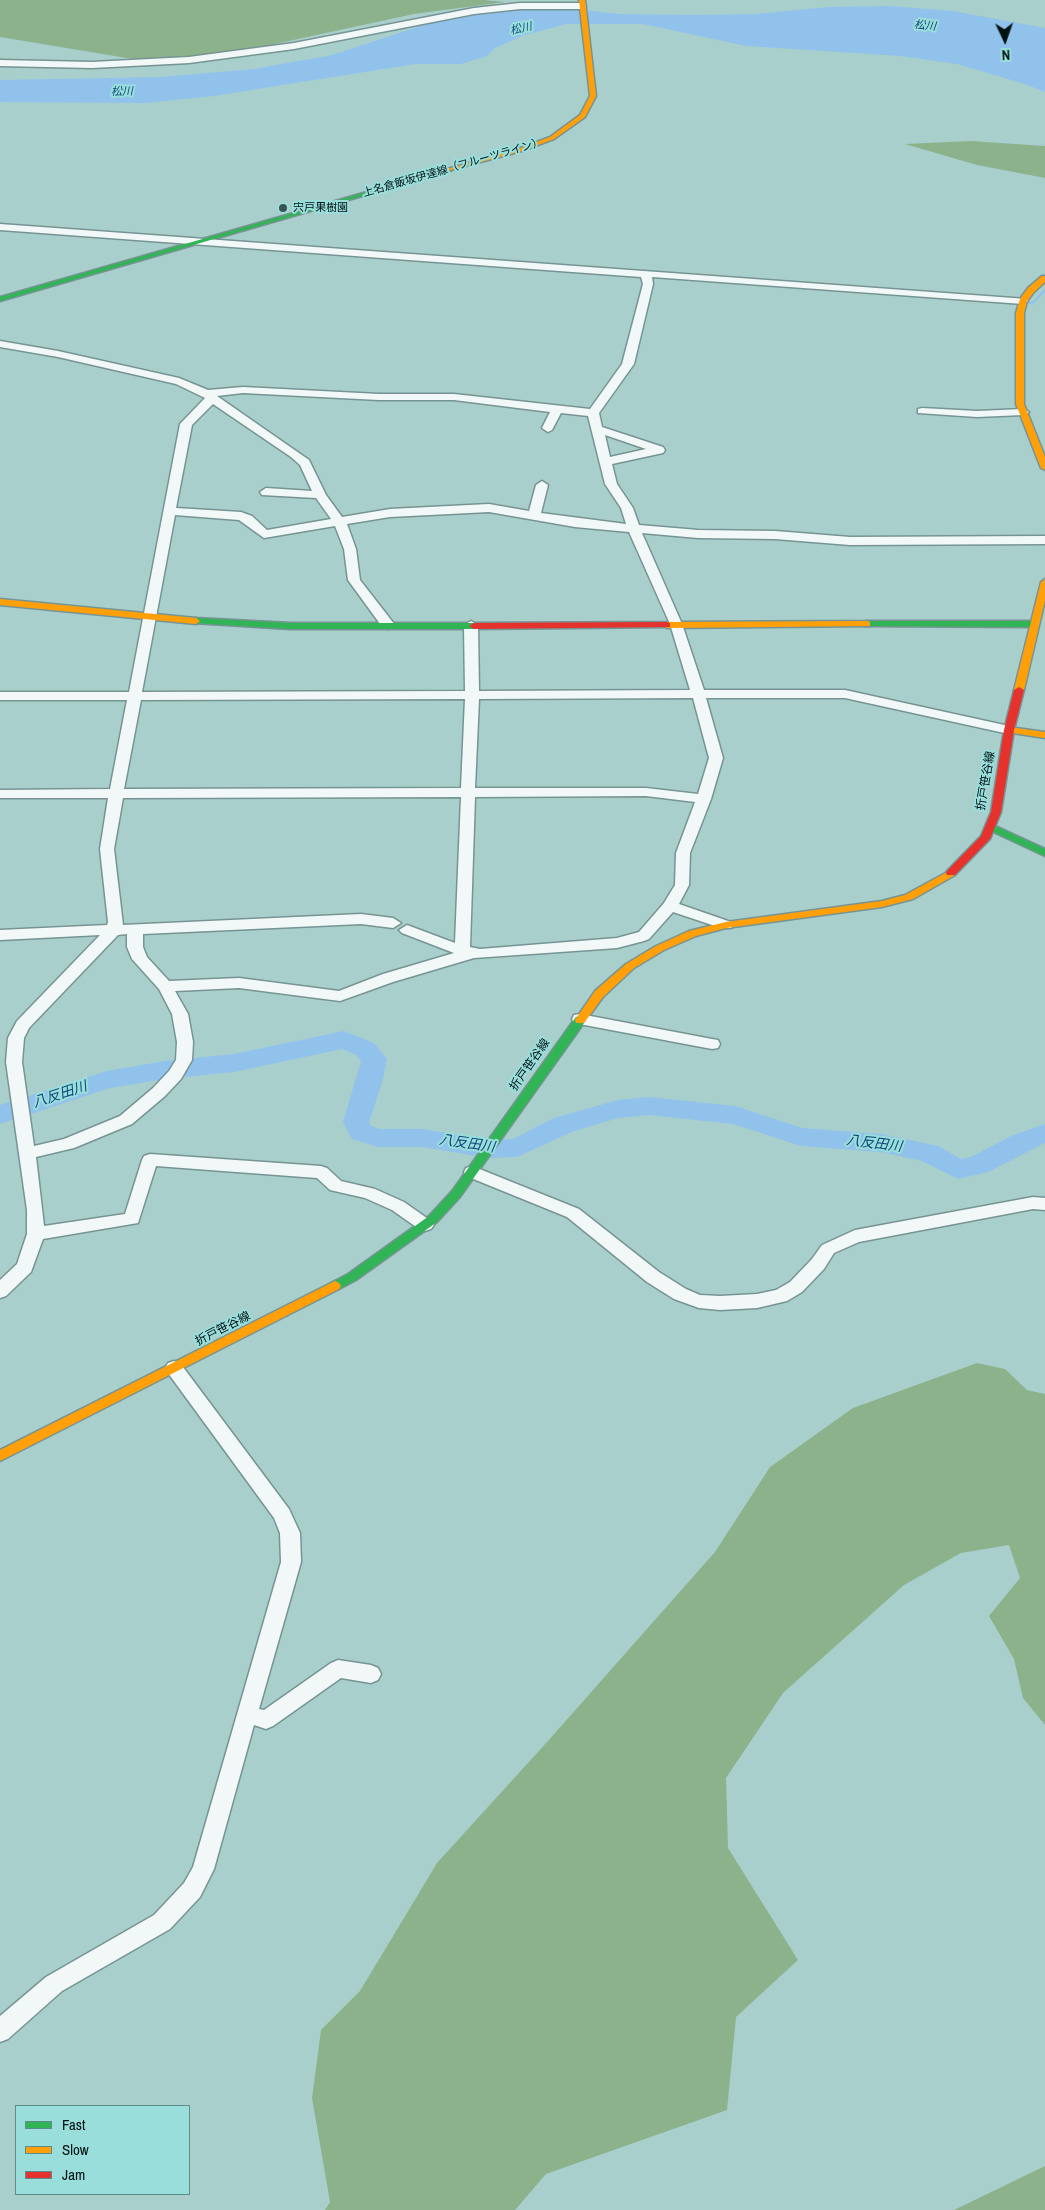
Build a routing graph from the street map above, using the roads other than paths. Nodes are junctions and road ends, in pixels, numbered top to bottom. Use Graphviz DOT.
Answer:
graph roads {
  1 [pos="582,3"];
  2 [pos="0,63"];
  3 [pos="0,227"];
  4 [pos="206,240"];
  5 [pos="646,273"];
  6 [pos="1045,278"];
  7 [pos="0,299"];
  8 [pos="1023,301"];
  9 [pos="0,344"];
  10 [pos="209,396"];
  11 [pos="558,408"];
  12 [pos="922,412"];
  13 [pos="1023,412"];
  14 [pos="593,413"];
  15 [pos="548,428"];
  16 [pos="597,430"];
  17 [pos="605,462"];
  18 [pos="1045,468"];
  19 [pos="542,485"];
  20 [pos="266,492"];
  21 [pos="320,495"];
  22 [pos="170,511"];
  23 [pos="534,516"];
  24 [pos="340,523"];
  25 [pos="634,529"];
  26 [pos="1045,540"];
  27 [pos="1045,582"];
  28 [pos="0,602"];
  29 [pos="149,617"];
  30 [pos="676,624"];
  31 [pos="1034,624"];
  32 [pos="388,625"];
  33 [pos="471,625"];
  34 [pos="472,695"];
  35 [pos="0,696"];
  36 [pos="134,696"];
  37 [pos="699,696"];
  38 [pos="1009,730"];
  39 [pos="1045,735"];
  40 [pos="468,792"];
  41 [pos="116,793"];
  42 [pos="0,794"];
  43 [pos="704,800"];
  44 [pos="991,827"];
  45 [pos="1045,853"];
  46 [pos="670,906"];
  47 [pos="726,925"];
  48 [pos="135,930"];
  49 [pos="113,931"];
  50 [pos="0,936"];
  51 [pos="644,936"];
  52 [pos="468,952"];
  53 [pos="652,952"];
  54 [pos="165,986"];
  55 [pos="580,1019"];
  56 [pos="712,1044"];
  57 [pos="7,1051"];
  58 [pos="184,1060"];
  59 [pos="27,1153"];
  60 [pos="472,1172"];
  61 [pos="1045,1204"];
  62 [pos="425,1225"];
  63 [pos="36,1234"];
  64 [pos="0,1291"];
  65 [pos="174,1368"];
  66 [pos="0,1456"];
  67 [pos="371,1674"];
  68 [pos="247,1714"];
  69 [pos="0,2031"];
  1 -- 2 [label="street"];
  1 -- 4 [label="main road, 上名倉飯坂伊達線（フルーツライン）"];
  3 -- 4 [label="street"];
  4 -- 5 [label="street"];
  4 -- 7 [label="main road, 上名倉飯坂伊達線（フルーツライン）"];
  5 -- 8 [label="street"];
  5 -- 14 [label="street"];
  6 -- 8 [label="main road"];
  8 -- 13 [label="main road"];
  9 -- 10 [label="street"];
  10 -- 11 [label="street"];
  10 -- 21 [label="street"];
  10 -- 22 [label="street"];
  11 -- 14 [label="street"];
  11 -- 15 [label="street"];
  12 -- 13 [label="street"];
  13 -- 18 [label="main road"];
  14 -- 16 [label="street"];
  16 -- 17 [label="street"];
  16 -- 17 [label="street"];
  17 -- 25 [label="street"];
  19 -- 23 [label="street"];
  20 -- 21 [label="street"];
  21 -- 24 [label="street"];
  22 -- 24 [label="street"];
  22 -- 29 [label="street"];
  23 -- 24 [label="street"];
  23 -- 25 [label="street"];
  24 -- 32 [label="street"];
  25 -- 26 [label="street"];
  25 -- 30 [label="street"];
  27 -- 31 [label="main road, 折戸笹谷線"];
  28 -- 29 [label="main road"];
  29 -- 32 [label="main road"];
  29 -- 36 [label="street"];
  30 -- 31 [label="main road"];
  30 -- 33 [label="main road"];
  30 -- 37 [label="street"];
  31 -- 38 [label="main road, 折戸笹谷線"];
  32 -- 33 [label="main road"];
  33 -- 34 [label="street"];
  34 -- 36 [label="street"];
  34 -- 37 [label="street"];
  34 -- 40 [label="street"];
  35 -- 36 [label="street"];
  36 -- 41 [label="street"];
  37 -- 38 [label="street"];
  37 -- 43 [label="street"];
  38 -- 39 [label="main road"];
  38 -- 44 [label="main road, 折戸笹谷線"];
  40 -- 41 [label="street"];
  40 -- 43 [label="street"];
  40 -- 52 [label="street"];
  41 -- 42 [label="street"];
  41 -- 49 [label="street"];
  43 -- 46 [label="street"];
  44 -- 45 [label="main road"];
  44 -- 47 [label="main road, 折戸笹谷線"];
  46 -- 47 [label="street"];
  46 -- 51 [label="street"];
  47 -- 53 [label="main road, 折戸笹谷線"];
  48 -- 49 [label="street"];
  48 -- 52 [label="street"];
  48 -- 54 [label="street"];
  49 -- 50 [label="street"];
  49 -- 57 [label="street"];
  51 -- 52 [label="street"];
  51 -- 53 [label="street"];
  52 -- 54 [label="street"];
  53 -- 55 [label="main road, 折戸笹谷線"];
  54 -- 58 [label="street"];
  55 -- 56 [label="street"];
  55 -- 60 [label="main road, 折戸笹谷線"];
  57 -- 59 [label="street"];
  58 -- 59 [label="street"];
  59 -- 63 [label="street"];
  60 -- 61 [label="street"];
  60 -- 62 [label="main road, 折戸笹谷線"];
  62 -- 63 [label="street"];
  62 -- 65 [label="main road, 折戸笹谷線"];
  63 -- 64 [label="street"];
  65 -- 66 [label="main road, 折戸笹谷線"];
  65 -- 68 [label="street"];
  67 -- 68 [label="street"];
  68 -- 69 [label="street"];
}
